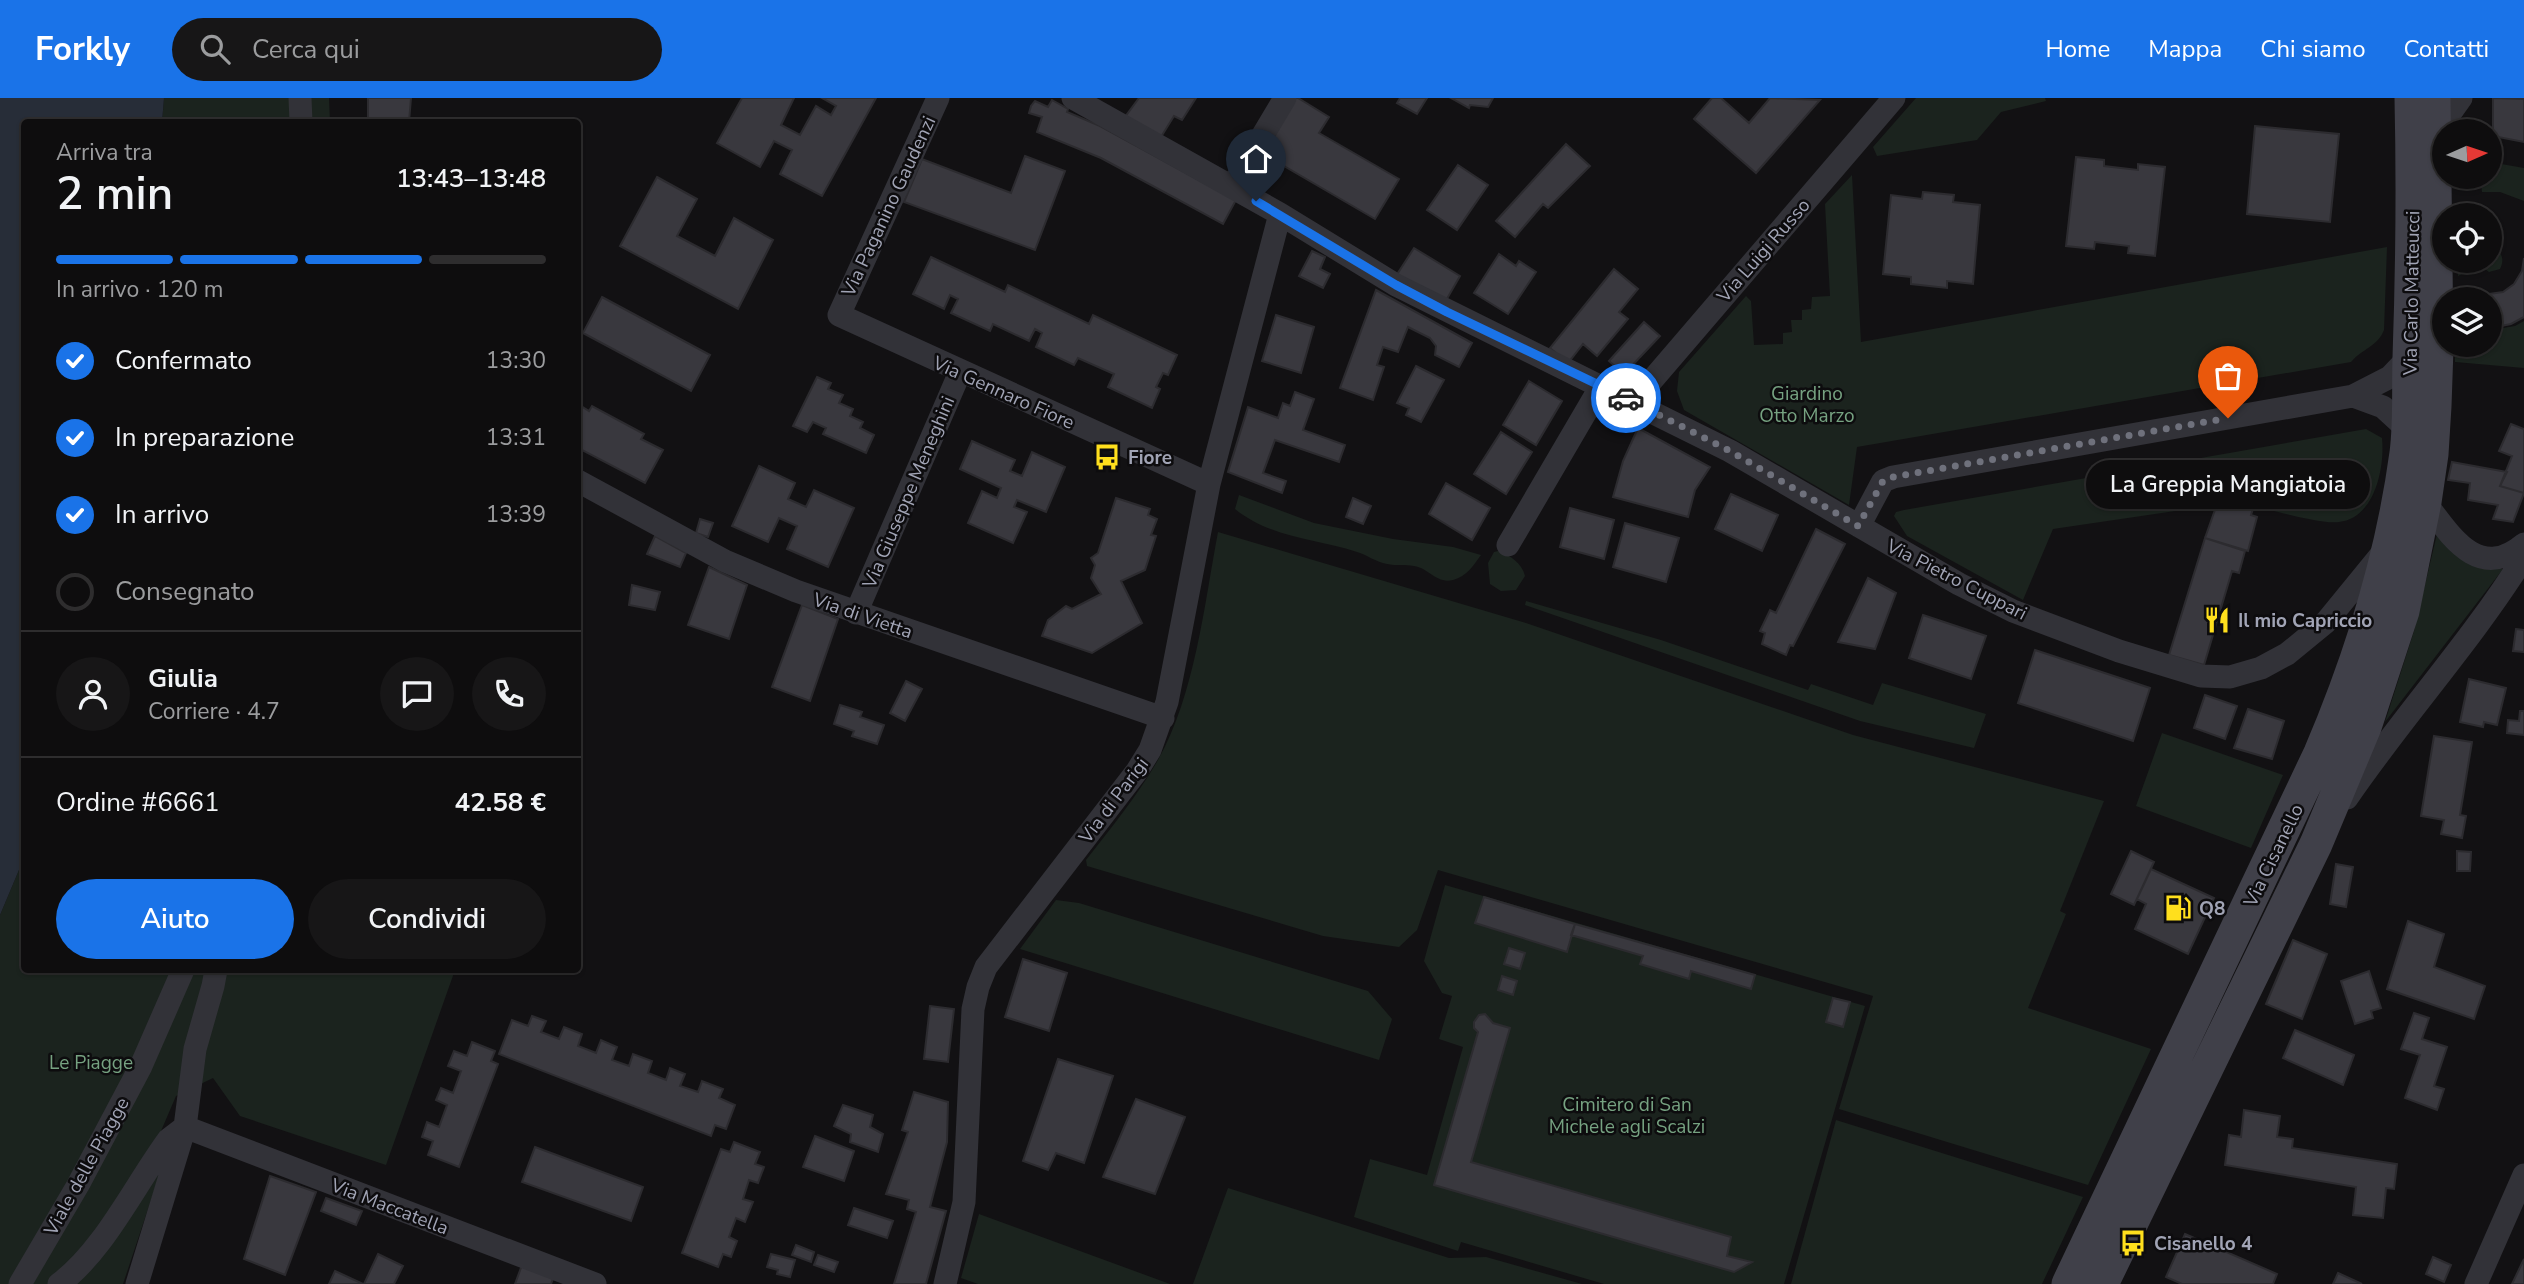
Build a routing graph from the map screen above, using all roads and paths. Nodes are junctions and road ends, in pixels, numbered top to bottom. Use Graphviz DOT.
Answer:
graph roads {
  1 [pos="300,98"];
  2 [pos="938,98"];
  3 [pos="1073,98"];
  4 [pos="1285,98"];
  5 [pos="2411,98"];
  6 [pos="2461,98"];
  7 [pos="1882,102"];
  8 [pos="2435,112"];
  9 [pos="301,119"];
  10 [pos="1232,187"];
  11 [pos="1280,214"];
  12 [pos="839,315"];
  13 [pos="2410,356"];
  14 [pos="960,372"];
  15 [pos="1601,386"];
  16 [pos="2353,396"];
  17 [pos="1632,401"];
  18 [pos="2408,430"];
  19 [pos="581,483"];
  20 [pos="1209,484"];
  21 [pos="2413,495"];
  22 [pos="1858,526"];
  23 [pos="2524,544"];
  24 [pos="1508,545"];
  25 [pos="2388,546"];
  26 [pos="2524,557"];
  27 [pos="856,613"];
  28 [pos="1163,718"];
  29 [pos="2315,844"];
  30 [pos="182,973"];
  31 [pos="215,973"];
  32 [pos="185,1127"];
  33 [pos="2524,1175"];
  34 [pos="583,1282"];
  35 [pos="20,1284"];
  36 [pos="59,1284"];
  37 [pos="137,1284"];
  38 [pos="945,1284"];
  39 [pos="2068,1284"];
  40 [pos="2102,1284"];
  41 [pos="2476,1284"];
  1 -- 9 [label="street"];
  2 -- 12 [label="street, Via Paganino Gaudenzi"];
  3 -- 10 [label="street, Via Pietro Cuppari"];
  4 -- 10 [label="street"];
  5 -- 13 [label="main road, Via Carlo Matteucci"];
  6 -- 8 [label="street"];
  7 -- 17 [label="street, Via Luigi Russo"];
  8 -- 21 [label="main road, Via Carlo Matteucci"];
  10 -- 11 [label="street, Via Pietro Cuppari"];
  11 -- 15 [label="street, Via Pietro Cuppari"];
  11 -- 20 [label="street, Via di Parigi"];
  12 -- 14 [label="street, Via Gennaro Fiore"];
  13 -- 16 [label="street"];
  13 -- 18 [label="main road, Via Carlo Matteucci"];
  14 -- 20 [label="street, Via Gennaro Fiore"];
  14 -- 27 [label="street, Via Giuseppe Meneghini"];
  15 -- 17 [label="street, Via Pietro Cuppari"];
  15 -- 24 [label="street"];
  16 -- 18 [label="street"];
  16 -- 22 [label="street"];
  17 -- 22 [label="street, Via Pietro Cuppari"];
  18 -- 21 [label="main road, Via Carlo Matteucci"];
  19 -- 27 [label="street, Via di Vietta"];
  20 -- 28 [label="street, Via di Parigi"];
  21 -- 23 [label="street"];
  21 -- 25 [label="main road, Via Cisanello"];
  21 -- 29 [label="main road, Via Cisanello"];
  22 -- 25 [label="street, Via Pietro Cuppari"];
  25 -- 39 [label="main road, Via Cisanello"];
  26 -- 29 [label="street, Via Cisanello"];
  27 -- 28 [label="street, Via di Vietta"];
  28 -- 38 [label="street, Via di Parigi"];
  29 -- 40 [label="main road, Via Cisanello"];
  30 -- 35 [label="street, Viale delle Piagge"];
  31 -- 32 [label="street"];
  32 -- 34 [label="street, Via Maccatella"];
  32 -- 36 [label="street"];
  32 -- 37 [label="street"];
  33 -- 41 [label="street"];
}
